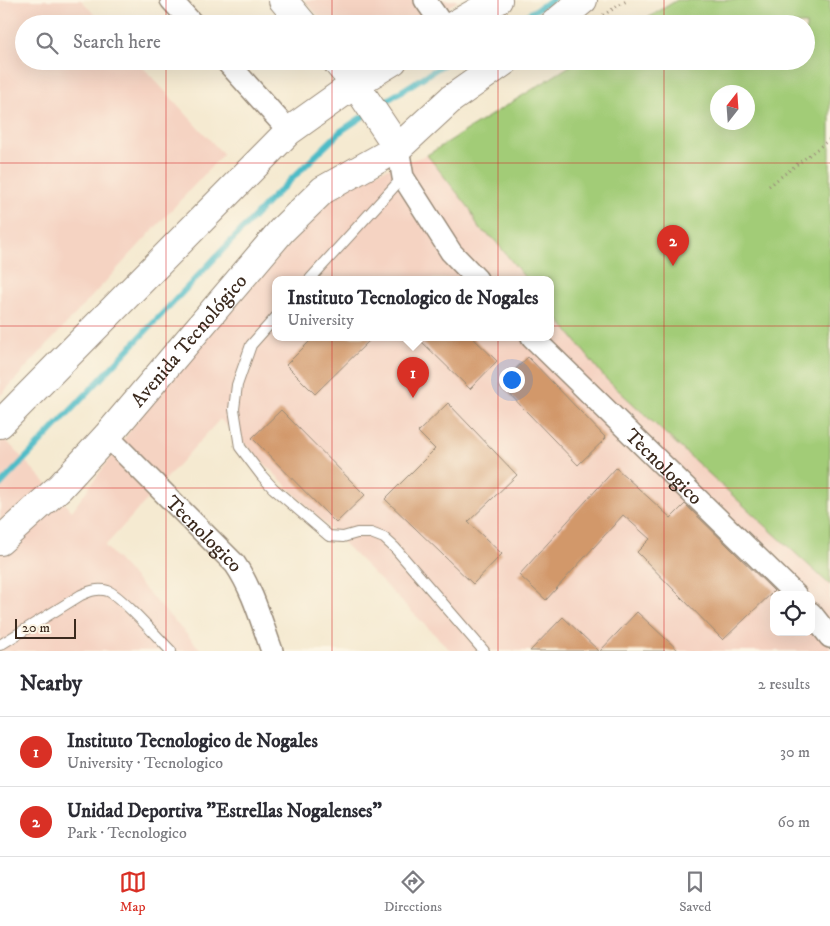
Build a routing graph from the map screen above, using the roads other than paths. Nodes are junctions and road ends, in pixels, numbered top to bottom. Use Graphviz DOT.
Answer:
graph roads {
  1 [pos="171,0"];
  2 [pos="283,0"];
  3 [pos="425,0"];
  4 [pos="498,0"];
  5 [pos="589,10"];
  6 [pos="185,15"];
  7 [pos="296,15"];
  8 [pos="436,15"];
  9 [pos="472,15"];
  10 [pos="576,15"];
  11 [pos="234,70"];
  12 [pos="344,70"];
  13 [pos="381,70"];
  14 [pos="492,70"];
  15 [pos="358,87"];
  16 [pos="289,131"];
  17 [pos="394,141"];
  18 [pos="403,177"];
  19 [pos="313,276"];
  20 [pos="473,276"];
  21 [pos="272,321"];
  22 [pos="536,341"];
  23 [pos="0,424"];
  24 [pos="107,436"];
  25 [pos="0,541"];
  26 [pos="792,591"];
  27 [pos="815,618"];
  28 [pos="830,637"];
  29 [pos="0,645"];
  30 [pos="171,651"];
  31 [pos="272,651"];
  32 [pos="484,651"];
  1 -- 6 [label="street"];
  2 -- 7 [label="main road"];
  3 -- 8 [label="street"];
  4 -- 9 [label="main road"];
  5 -- 10 [label="main road"];
  11 -- 16 [label="street"];
  12 -- 15 [label="main road"];
  13 -- 15 [label="main road"];
  14 -- 17 [label="main road, Avenida Tecnológico"];
  15 -- 16 [label="main road"];
  15 -- 17 [label="main road"];
  16 -- 23 [label="main road"];
  17 -- 18 [label="street"];
  17 -- 24 [label="main road, Avenida Tecnológico"];
  18 -- 19 [label="lane"];
  18 -- 20 [label="street"];
  21 -- 32 [label="lane"];
  22 -- 26 [label="street, Tecnologico"];
  24 -- 25 [label="main road, Avenida Tecnológico"];
  24 -- 31 [label="street, Tecnologico"];
  27 -- 28 [label="street"];
  29 -- 30 [label="lane"];
}
